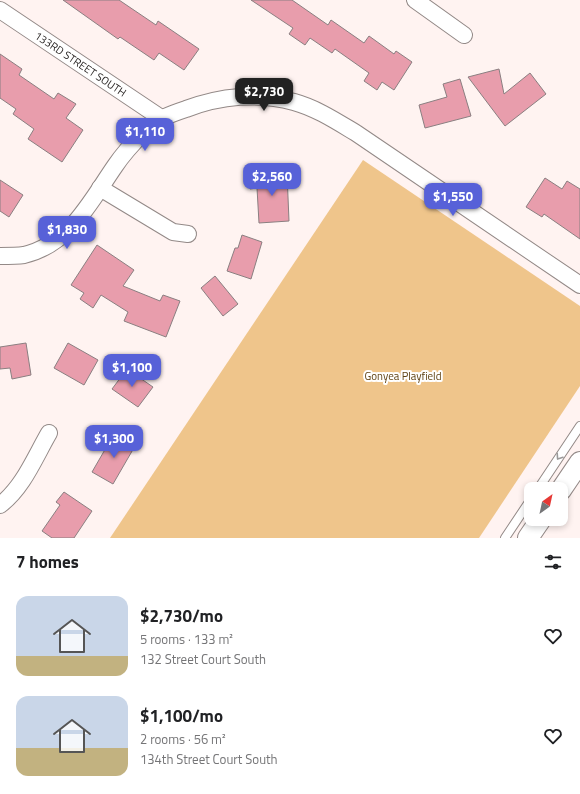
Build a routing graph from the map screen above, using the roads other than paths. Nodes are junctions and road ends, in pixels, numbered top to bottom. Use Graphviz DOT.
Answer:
graph roads {
  1 [pos="415,0"];
  2 [pos="0,10"];
  3 [pos="464,35"];
  4 [pos="160,118"];
  5 [pos="100,188"];
  6 [pos="188,234"];
  7 [pos="0,256"];
  8 [pos="580,285"];
  9 [pos="580,426"];
  10 [pos="49,433"];
  11 [pos="580,462"];
  12 [pos="543,482"];
  13 [pos="566,482"];
  14 [pos="0,505"];
  15 [pos="524,510"];
  16 [pos="536,526"];
  17 [pos="505,538"];
  18 [pos="528,538"];
  1 -- 3 [label="street"];
  2 -- 4 [label="street, 133RD STREET SOUTH"];
  4 -- 5 [label="street"];
  4 -- 8 [label="street"];
  5 -- 6 [label="street"];
  5 -- 7 [label="street"];
  9 -- 12 [label="lane, one-way"];
  10 -- 14 [label="street"];
  11 -- 13 [label="street"];
  15 -- 17 [label="lane"];
  16 -- 18 [label="street"];
}
